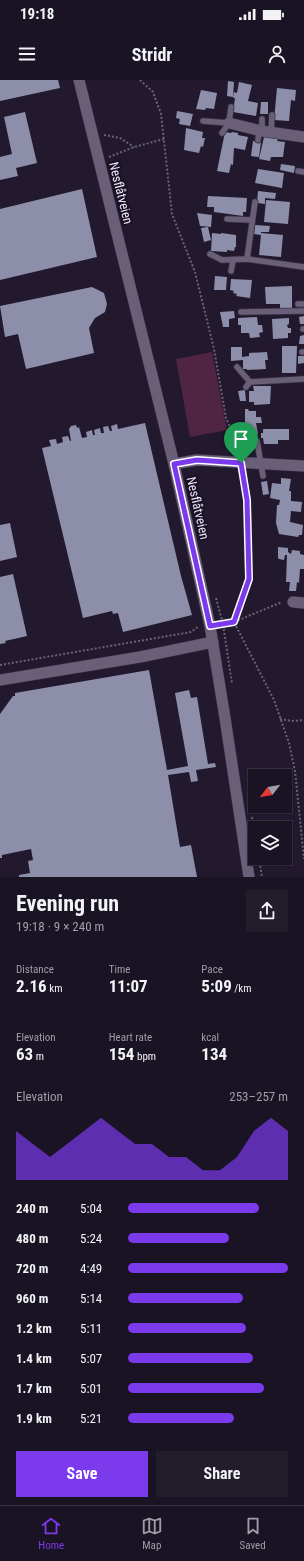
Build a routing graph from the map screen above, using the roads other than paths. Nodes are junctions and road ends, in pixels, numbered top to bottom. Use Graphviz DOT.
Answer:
graph roads {
  1 [pos="79,80"];
  2 [pos="231,107"];
  3 [pos="272,114"];
  4 [pos="262,119"];
  5 [pos="203,120"];
  6 [pos="229,123"];
  7 [pos="222,133"];
  8 [pos="262,134"];
  9 [pos="304,137"];
  10 [pos="255,202"];
  11 [pos="226,219"];
  12 [pos="252,220"];
  13 [pos="210,254"];
  14 [pos="247,259"];
  15 [pos="233,260"];
  16 [pos="304,267"];
  17 [pos="231,271"];
  18 [pos="304,311"];
  19 [pos="241,312"];
  20 [pos="237,367"];
  21 [pos="304,379"];
  22 [pos="257,441"];
  23 [pos="174,464"];
  24 [pos="262,464"];
  25 [pos="304,466"];
  26 [pos="263,476"];
  27 [pos="213,642"];
  28 [pos="0,680"];
  29 [pos="249,877"];
  1 -- 23 [label="street, Nesflåtveien"];
  2 -- 6 [label="lane"];
  3 -- 8 [label="lane"];
  4 -- 8 [label="lane"];
  5 -- 6 [label="lane"];
  6 -- 7 [label="lane"];
  6 -- 8 [label="street"];
  8 -- 9 [label="street"];
  10 -- 12 [label="lane"];
  11 -- 12 [label="lane"];
  12 -- 14 [label="lane"];
  13 -- 15 [label="lane"];
  14 -- 15 [label="lane"];
  14 -- 16 [label="lane"];
  15 -- 17 [label="lane"];
  18 -- 19 [label="lane"];
  20 -- 21 [label="lane"];
  22 -- 24 [label="lane"];
  23 -- 24 [label="street"];
  23 -- 27 [label="street, Nesflåtveien"];
  24 -- 25 [label="street"];
  24 -- 26 [label="lane"];
  27 -- 28 [label="street"];
  27 -- 29 [label="street, Nesflåtveien"];
}
